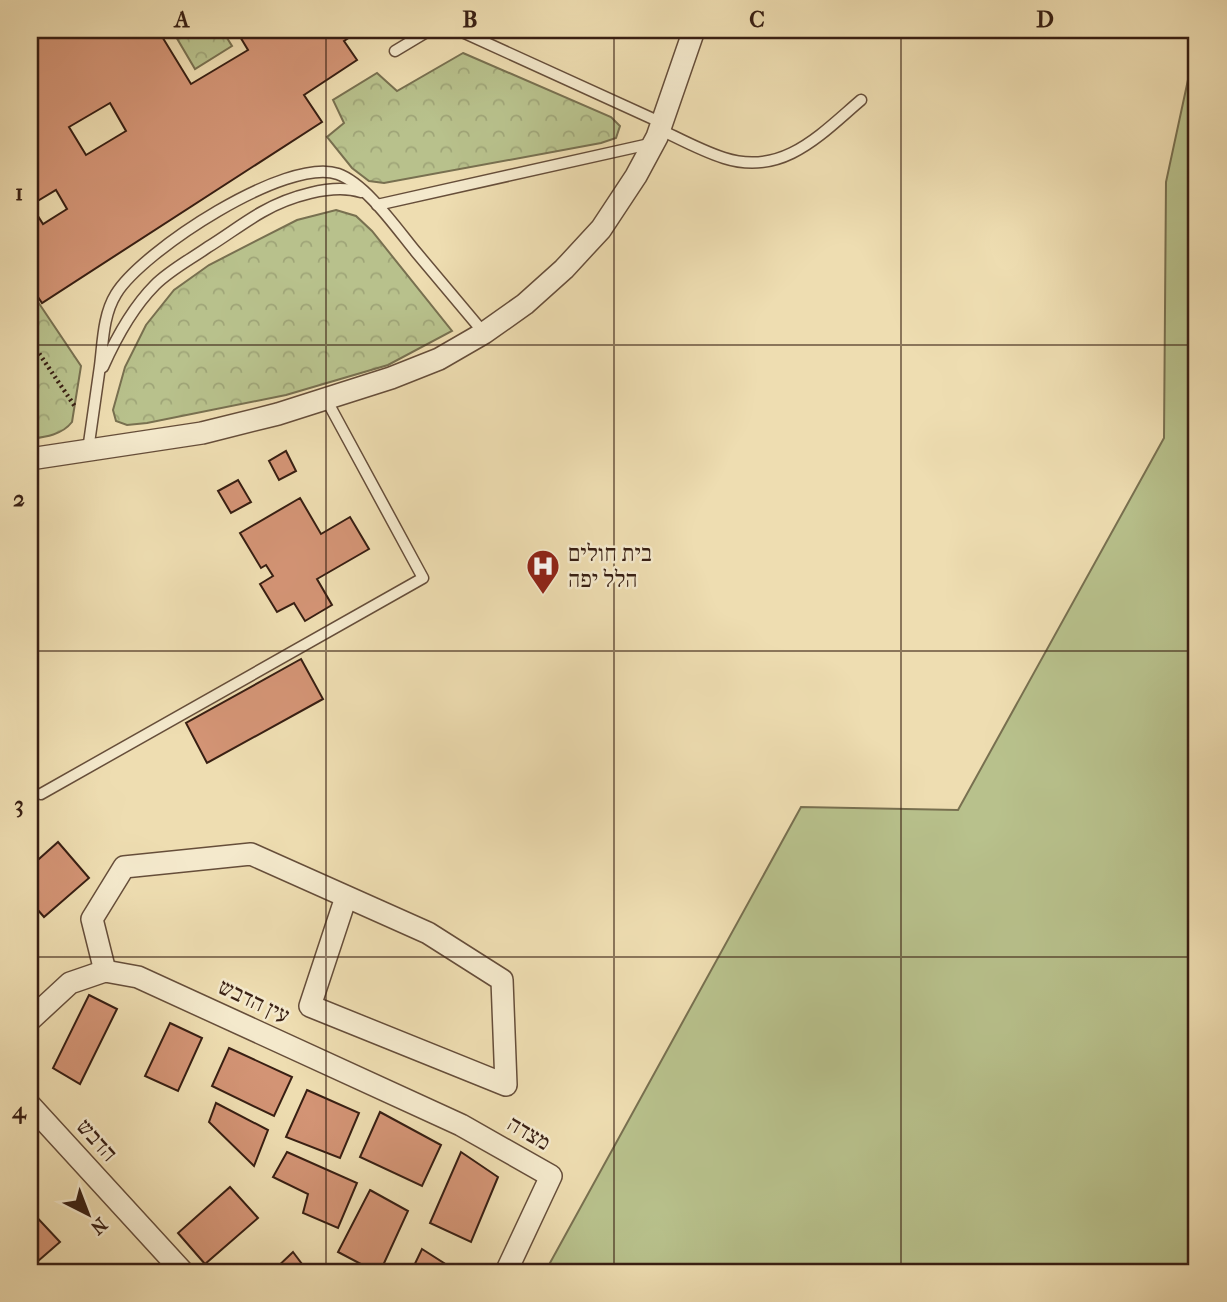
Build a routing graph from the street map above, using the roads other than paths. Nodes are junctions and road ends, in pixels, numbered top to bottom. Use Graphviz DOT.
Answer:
graph roads {
  1 [pos="430,30"];
  2 [pos="458,30"];
  3 [pos="694,30"];
  4 [pos="395,51"];
  5 [pos="861,100"];
  6 [pos="658,132"];
  7 [pos="377,205"];
  8 [pos="484,333"];
  9 [pos="98,379"];
  10 [pos="326,399"];
  11 [pos="89,440"];
  12 [pos="30,459"];
  13 [pos="41,794"];
  14 [pos="346,897"];
  15 [pos="105,971"];
  16 [pos="30,1020"];
  17 [pos="30,1105"];
  18 [pos="461,1125"];
  19 [pos="183,1272"];
  20 [pos="506,1272"];
  1 -- 4 [label="lane"];
  2 -- 6 [label="lane"];
  3 -- 6 [label="street"];
  5 -- 6 [label="lane"];
  6 -- 7 [label="lane"];
  6 -- 8 [label="street"];
  7 -- 8 [label="lane"];
  7 -- 9 [label="lane"];
  7 -- 9 [label="lane"];
  8 -- 10 [label="street"];
  9 -- 11 [label="lane"];
  10 -- 11 [label="street"];
  10 -- 13 [label="lane"];
  11 -- 12 [label="street"];
  14 -- 14 [label="street"];
  14 -- 15 [label="street"];
  15 -- 16 [label="street, עין הדבש"];
  15 -- 18 [label="street, עין הדבש"];
  17 -- 19 [label="street, הדבש"];
  18 -- 20 [label="street, מצדה"];
}
